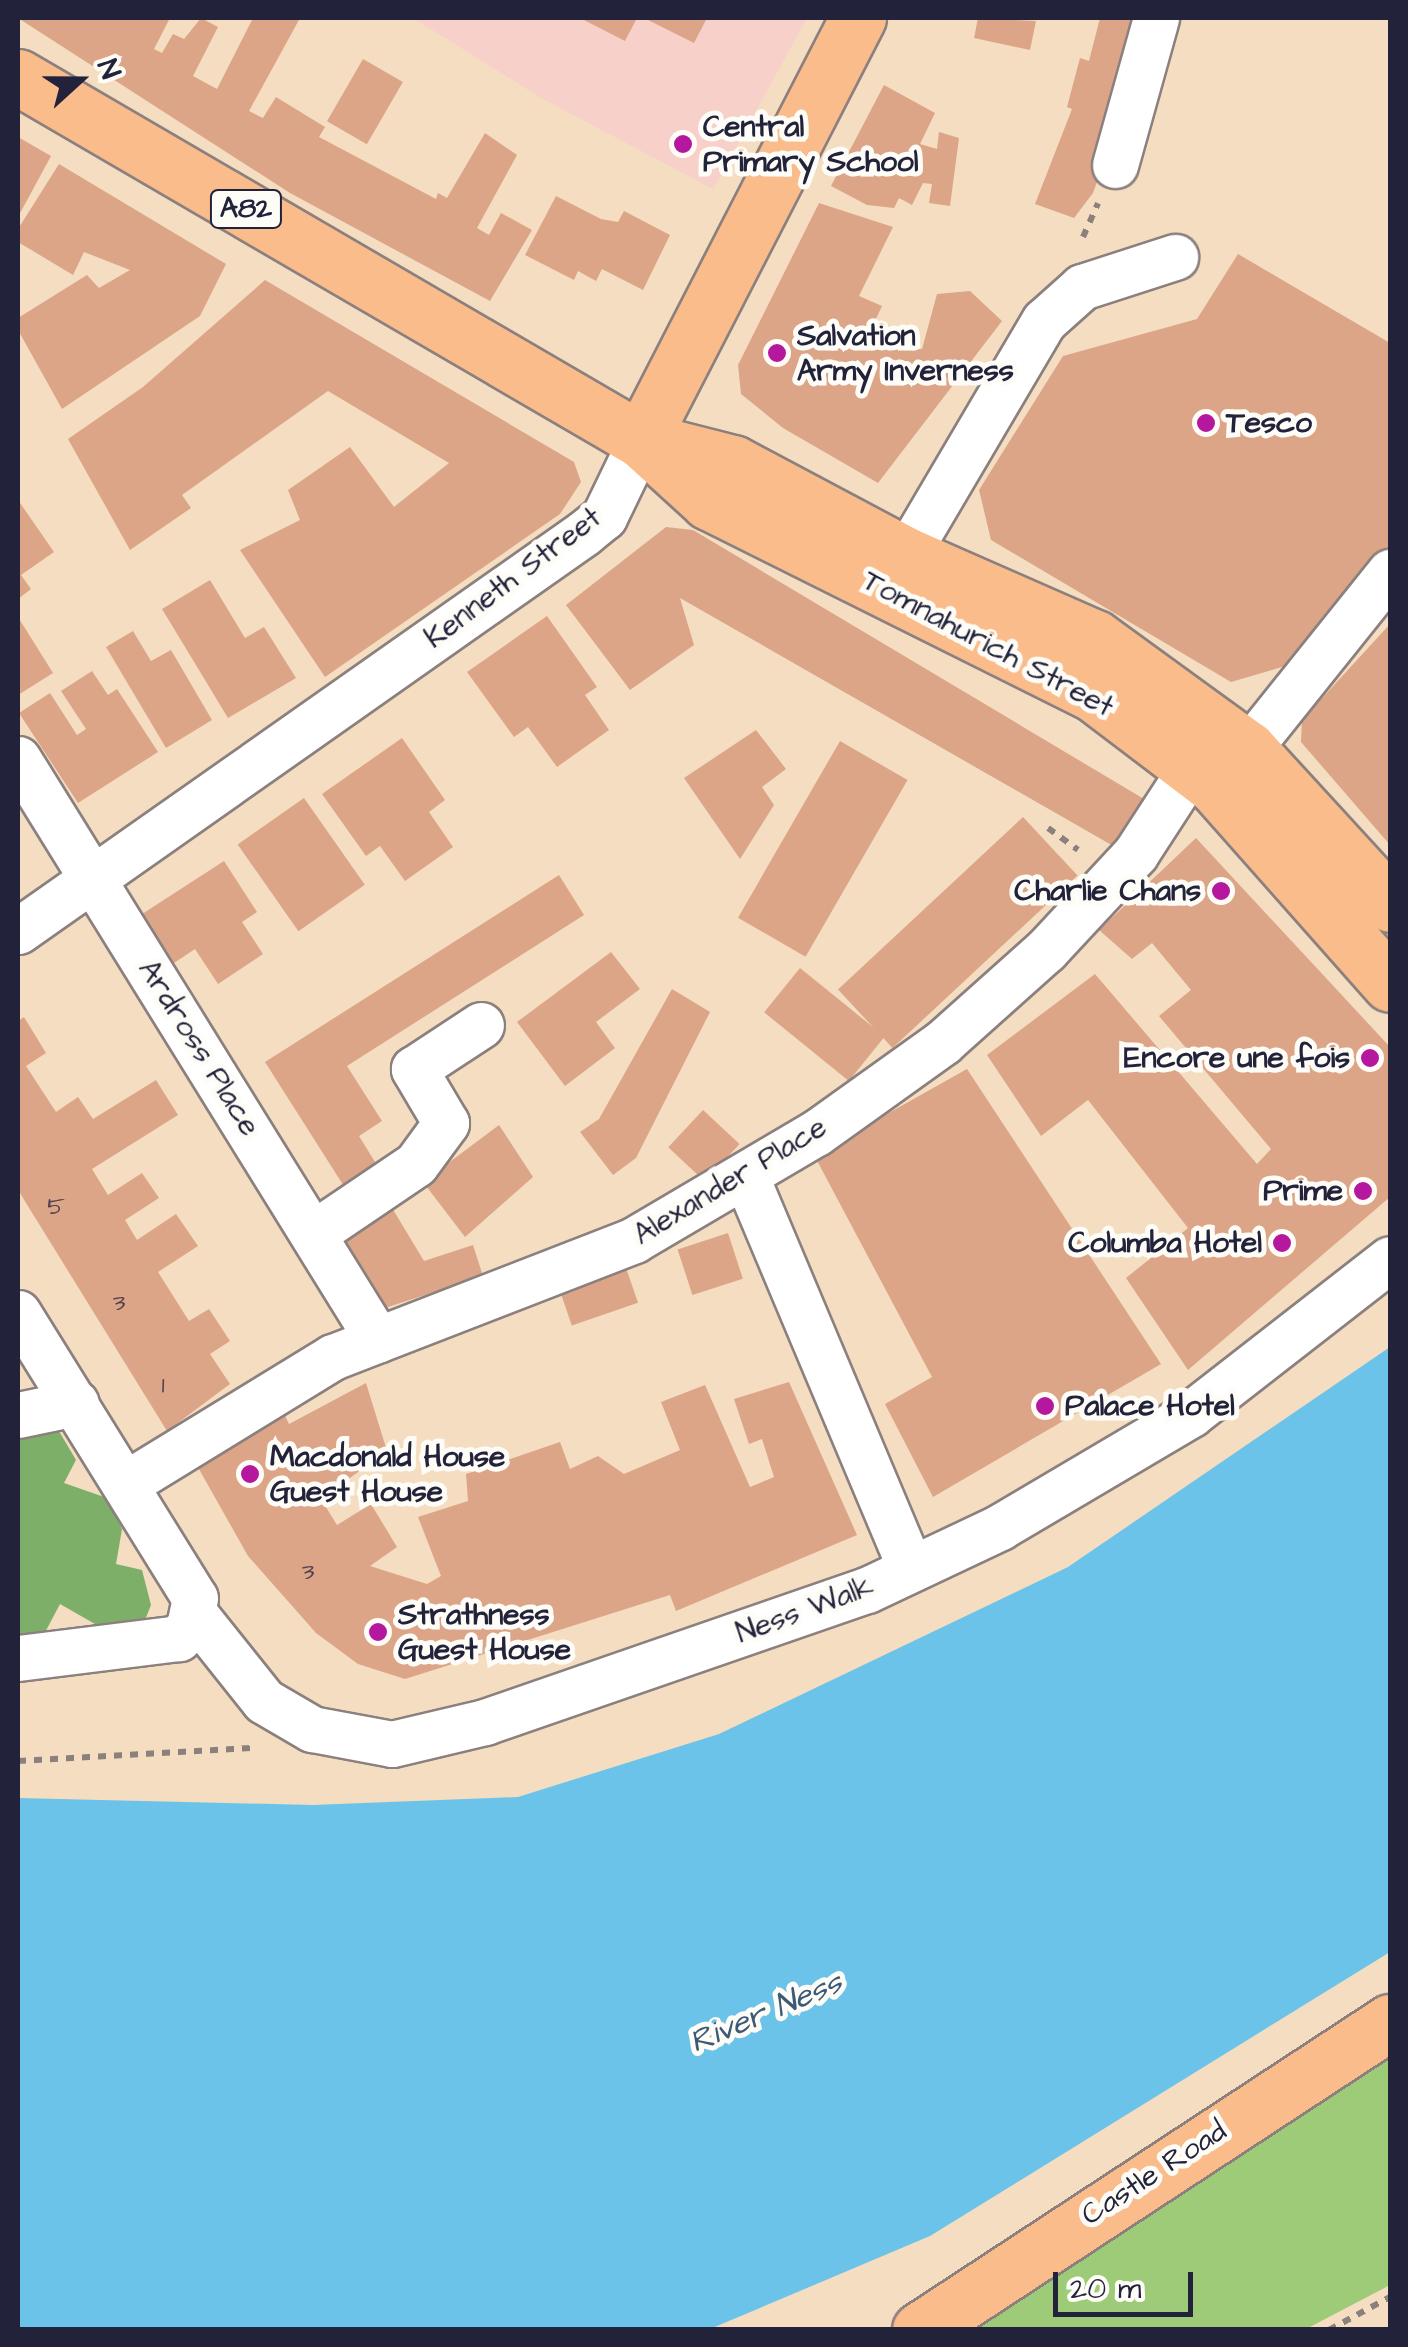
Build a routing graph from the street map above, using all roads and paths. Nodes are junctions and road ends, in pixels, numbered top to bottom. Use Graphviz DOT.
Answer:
graph roads {
  1 [pos="858,18"];
  2 [pos="1156,18"];
  3 [pos="18,76"];
  4 [pos="1115,165"];
  5 [pos="1175,257"];
  6 [pos="641,440"];
  7 [pos="906,555"];
  8 [pos="1390,572"];
  9 [pos="1219,757"];
  10 [pos="18,759"];
  11 [pos="93,879"];
  12 [pos="1390,904"];
  13 [pos="18,931"];
  14 [pos="1390,984"];
  15 [pos="480,1025"];
  16 [pos="746,1177"];
  17 [pos="314,1233"];
  18 [pos="1390,1259"];
  19 [pos="18,1313"];
  20 [pos="378,1340"];
  21 [pos="76,1403"];
  22 [pos="18,1415"];
  23 [pos="128,1483"];
  24 [pos="910,1569"];
  25 [pos="193,1612"];
  26 [pos="18,1658"];
  27 [pos="260,1747"];
  28 [pos="18,1761"];
  29 [pos="1390,2022"];
  30 [pos="1390,2297"];
  31 [pos="920,2330"];
  32 [pos="1329,2330"];
  1 -- 6 [label="main road, Kenneth Street"];
  2 -- 4 [label="street"];
  3 -- 6 [label="main road, Tomnahurich Street / A82"];
  5 -- 7 [label="street"];
  6 -- 7 [label="main road, Tomnahurich Street"];
  6 -- 9 [label="main road, Tomnahurich Street"];
  6 -- 11 [label="street, Kenneth Street"];
  7 -- 9 [label="main road, Tomnahurich Street"];
  8 -- 9 [label="street, Alexander Place"];
  9 -- 12 [label="main road"];
  9 -- 14 [label="main road"];
  9 -- 16 [label="street, Alexander Place"];
  10 -- 11 [label="street, Ardross Place"];
  11 -- 13 [label="street, Kenneth Street"];
  11 -- 17 [label="street, Ardross Place"];
  15 -- 17 [label="street"];
  16 -- 20 [label="street, Alexander Place"];
  16 -- 24 [label="street"];
  17 -- 20 [label="street, Ardross Place"];
  18 -- 24 [label="street, Ness Walk"];
  19 -- 21 [label="street, Ness Walk"];
  20 -- 23 [label="street, Alexander Place"];
  21 -- 22 [label="street"];
  21 -- 23 [label="street, Ness Walk"];
  23 -- 25 [label="street, Ness Walk"];
  24 -- 25 [label="street, Ness Walk"];
  25 -- 26 [label="street"];
  27 -- 28 [label="path"];
  29 -- 31 [label="main road, Castle Road"];
  30 -- 32 [label="path"];
}
